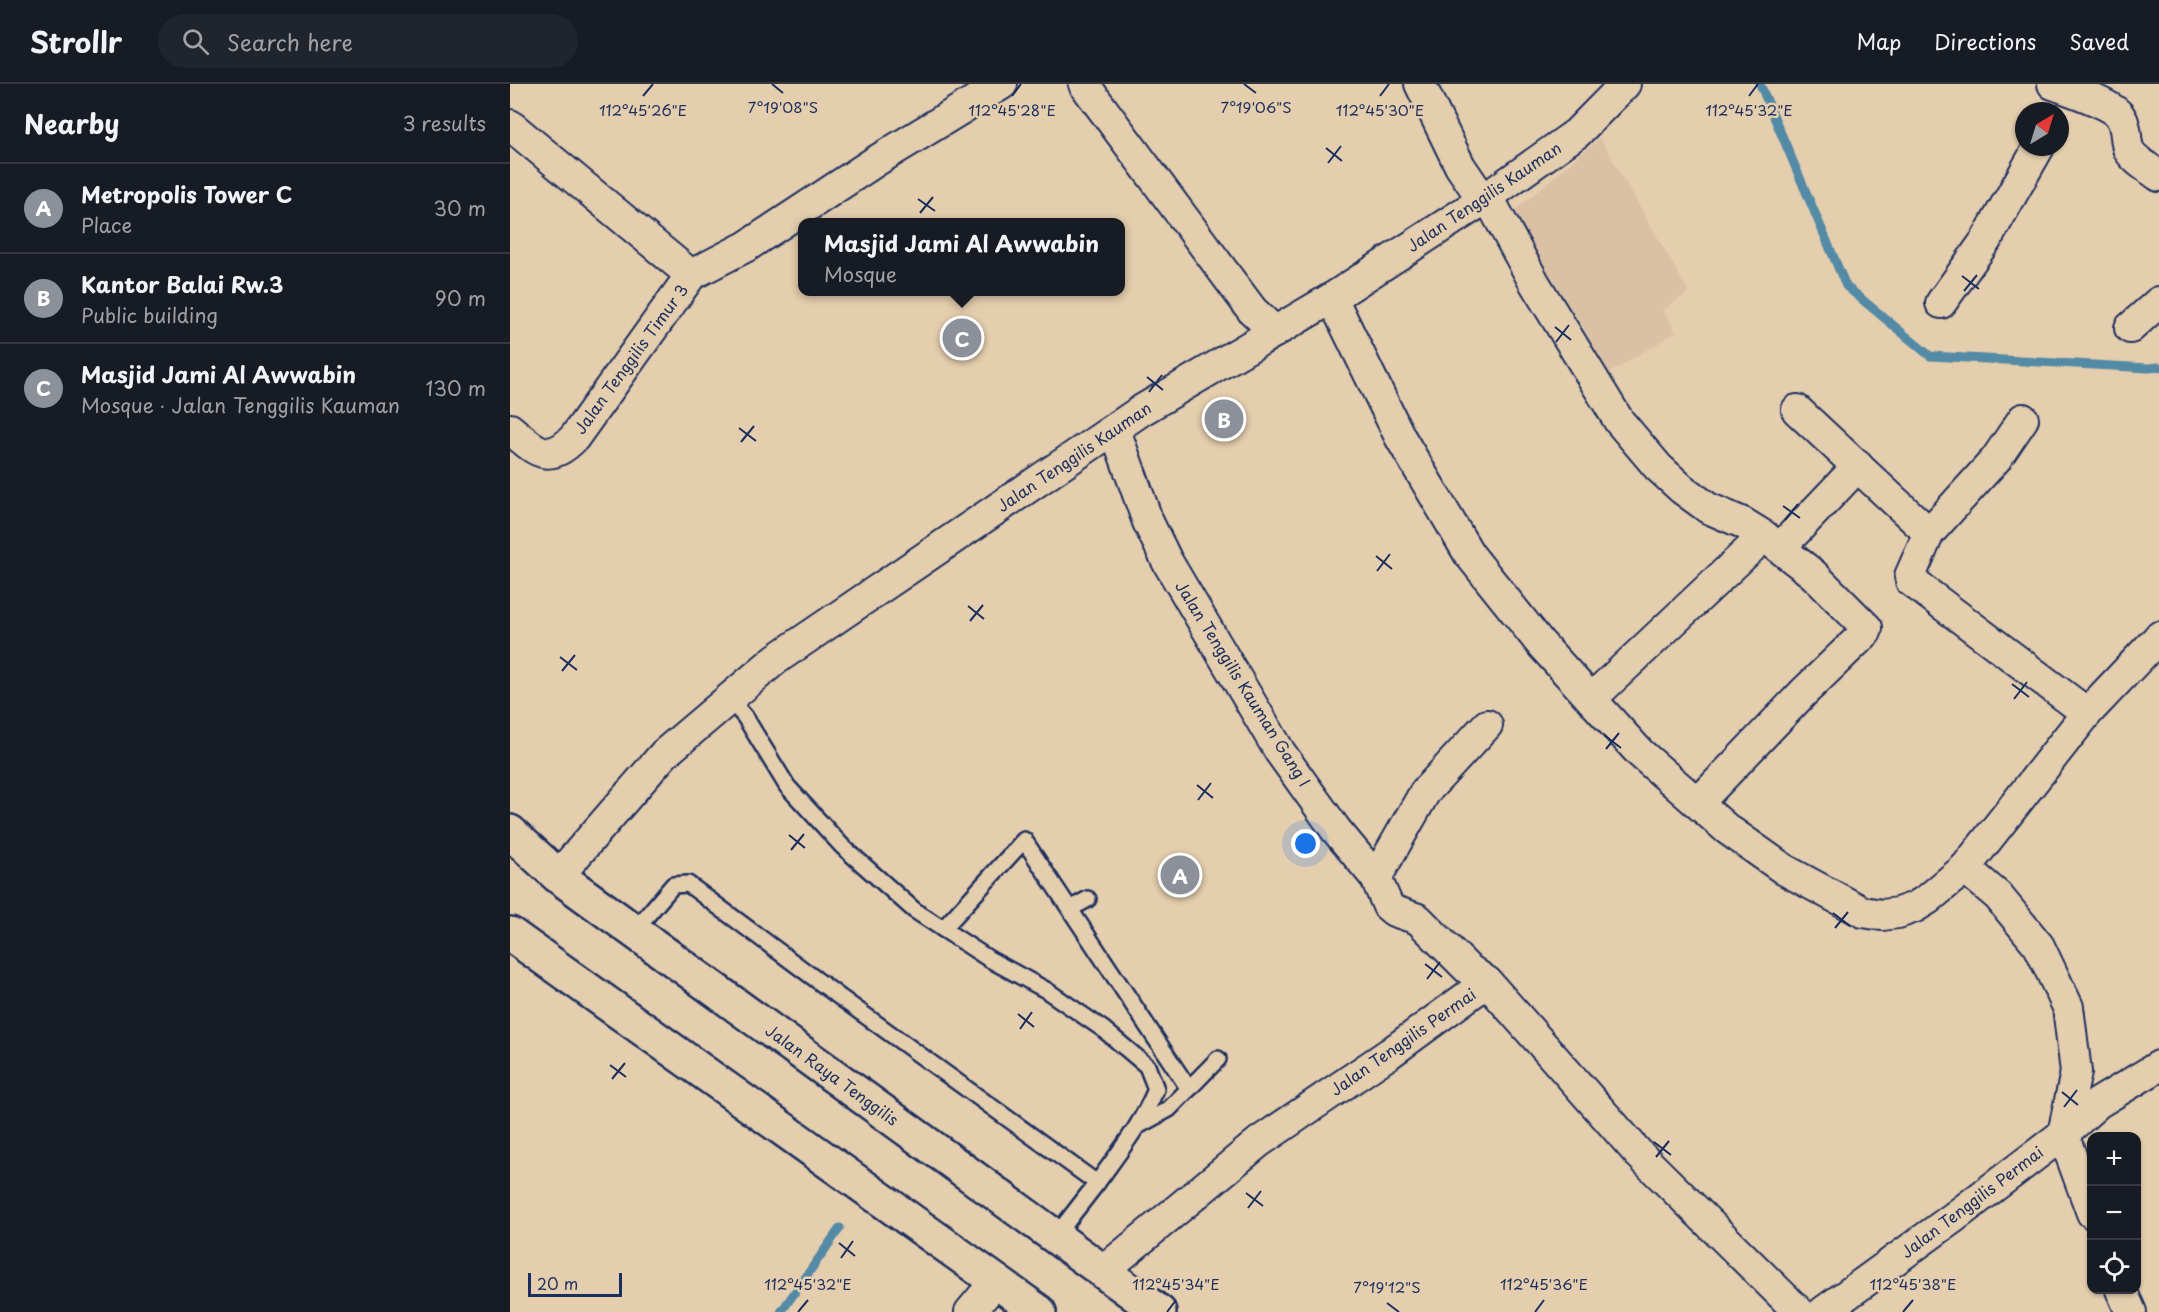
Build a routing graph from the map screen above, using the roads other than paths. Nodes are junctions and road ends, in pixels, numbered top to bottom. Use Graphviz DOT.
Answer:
graph roads {
  1 [pos="1002,84"];
  2 [pos="1084,84"];
  3 [pos="1420,84"];
  4 [pos="1625,84"];
  5 [pos="2061,95"];
  6 [pos="510,126"];
  7 [pos="2034,156"];
  8 [pos="2159,176"];
  9 [pos="1486,199"];
  10 [pos="692,275"];
  11 [pos="1332,298"];
  12 [pos="2159,302"];
  13 [pos="1941,303"];
  14 [pos="2130,328"];
  15 [pos="1275,332"];
  16 [pos="1797,410"];
  17 [pos="2023,419"];
  18 [pos="510,429"];
  19 [pos="1115,430"];
  20 [pos="1857,466"];
  21 [pos="1929,533"];
  22 [pos="1772,542"];
  23 [pos="2159,637"];
  24 [pos="729,699"];
  25 [pos="1591,699"];
  26 [pos="2087,713"];
  27 [pos="1487,725"];
  28 [pos="1698,803"];
  29 [pos="510,832"];
  30 [pos="1965,868"];
  31 [pos="558,876"];
  32 [pos="1376,878"];
  33 [pos="1088,899"];
  34 [pos="1070,909"];
  35 [pos="943,929"];
  36 [pos="634,931"];
  37 [pos="510,934"];
  38 [pos="1486,982"];
  39 [pos="1218,1059"];
  40 [pos="2159,1066"];
  41 [pos="1189,1089"];
  42 [pos="1138,1126"];
  43 [pos="2063,1134"];
  44 [pos="1097,1183"];
  45 [pos="2087,1202"];
  46 [pos="1055,1237"];
  47 [pos="1103,1271"];
  48 [pos="996,1281"];
  49 [pos="2123,1294"];
  50 [pos="970,1312"];
  51 [pos="1040,1312"];
  52 [pos="1159,1312"];
  53 [pos="1799,1312"];
  54 [pos="1823,1312"];
  55 [pos="2132,1312"];
  1 -- 10 [label="street"];
  2 -- 15 [label="street"];
  3 -- 9 [label="street"];
  4 -- 9 [label="street, Jalan Tenggilis Kauman"];
  5 -- 8 [label="street"];
  6 -- 10 [label="street"];
  7 -- 13 [label="street"];
  9 -- 11 [label="street, Jalan Tenggilis Kauman"];
  9 -- 22 [label="street"];
  10 -- 18 [label="street, Jalan Tenggilis Timur 3"];
  11 -- 15 [label="street, Jalan Tenggilis Kauman"];
  11 -- 25 [label="street"];
  12 -- 14 [label="street"];
  15 -- 19 [label="street, Jalan Tenggilis Kauman"];
  16 -- 20 [label="street"];
  17 -- 21 [label="street"];
  19 -- 24 [label="street, Jalan Tenggilis Kauman"];
  19 -- 32 [label="street, Jalan Tenggilis Kauman Gang I"];
  20 -- 21 [label="street"];
  20 -- 22 [label="street"];
  21 -- 26 [label="street"];
  22 -- 25 [label="street"];
  22 -- 28 [label="street"];
  23 -- 26 [label="street"];
  24 -- 31 [label="street, Jalan Tenggilis Kauman"];
  24 -- 35 [label="lane"];
  25 -- 28 [label="street"];
  26 -- 30 [label="street"];
  27 -- 32 [label="street"];
  28 -- 30 [label="street"];
  29 -- 31 [label="main road, Jalan Raya Tenggilis"];
  30 -- 43 [label="street"];
  31 -- 36 [label="main road, Jalan Raya Tenggilis"];
  32 -- 38 [label="street, Jalan Tenggilis Kauman Gang I"];
  33 -- 34 [label="lane"];
  34 -- 35 [label="lane"];
  34 -- 41 [label="lane"];
  35 -- 42 [label="lane"];
  36 -- 44 [label="lane"];
  36 -- 46 [label="main road, Jalan Raya Tenggilis"];
  37 -- 48 [label="main road"];
  38 -- 47 [label="street, Jalan Tenggilis Permai"];
  38 -- 53 [label="street, Jalan Tenggilis Permai"];
  39 -- 41 [label="lane"];
  40 -- 43 [label="street, Jalan Tenggilis Permai"];
  41 -- 42 [label="lane"];
  42 -- 44 [label="lane"];
  43 -- 45 [label="street"];
  43 -- 54 [label="street, Jalan Tenggilis Permai"];
  44 -- 46 [label="lane"];
  46 -- 47 [label="main road, Jalan Raya Tenggilis"];
  47 -- 52 [label="main road, Jalan Raya Tenggilis"];
  48 -- 50 [label="street"];
  48 -- 51 [label="main road"];
  49 -- 55 [label="street"];
}
